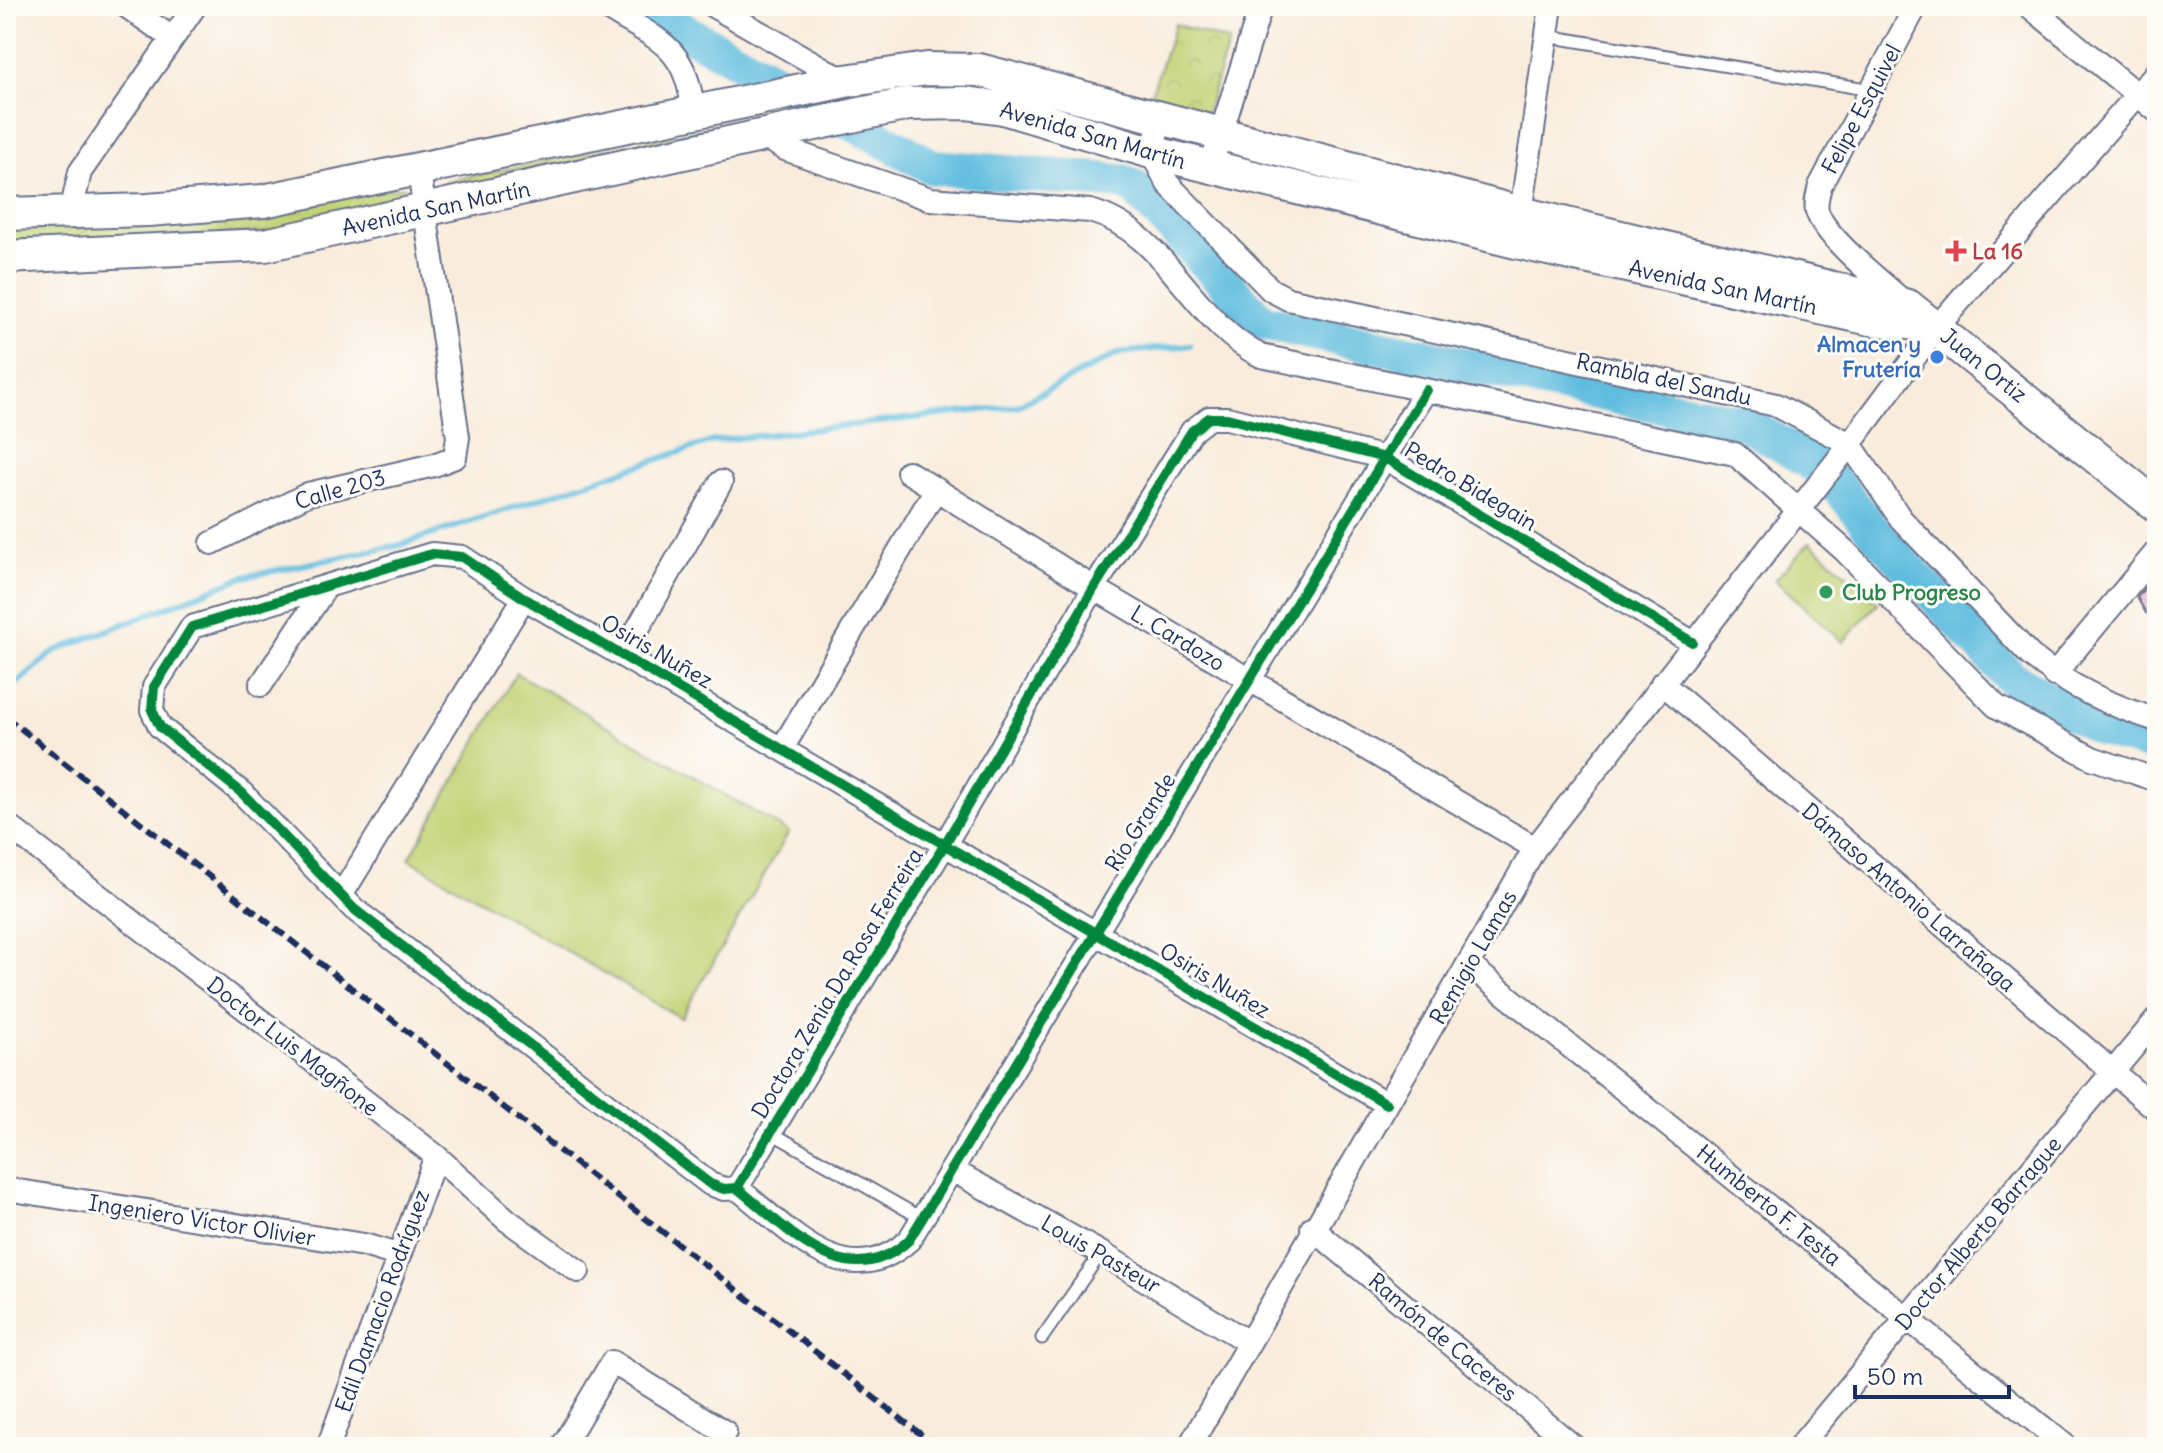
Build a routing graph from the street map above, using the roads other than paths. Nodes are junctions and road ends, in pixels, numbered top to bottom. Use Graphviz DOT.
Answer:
graph roads {
  1 [pos="126,6"];
  2 [pos="195,6"];
  3 [pos="604,6"];
  4 [pos="713,6"];
  5 [pos="1261,6"];
  6 [pos="1551,6"];
  7 [pos="1916,6"];
  8 [pos="2029,6"];
  9 [pos="1547,36"];
  10 [pos="172,38"];
  11 [pos="2157,72"];
  12 [pos="832,84"];
  13 [pos="1872,90"];
  14 [pos="2138,95"];
  15 [pos="693,111"];
  16 [pos="2157,111"];
  17 [pos="1161,120"];
  18 [pos="768,134"];
  19 [pos="1220,136"];
  20 [pos="1151,152"];
  21 [pos="1210,168"];
  22 [pos="419,171"];
  23 [pos="427,210"];
  24 [pos="71,212"];
  25 [pos="1521,213"];
  26 [pos="6,214"];
  27 [pos="1818,216"];
  28 [pos="6,257"];
  29 [pos="1908,306"];
  30 [pos="1937,327"];
  31 [pos="1426,390"];
  32 [pos="1209,418"];
  33 [pos="1846,449"];
  34 [pos="1385,458"];
  35 [pos="908,472"];
  36 [pos="721,482"];
  37 [pos="936,489"];
  38 [pos="1802,506"];
  39 [pos="2157,506"];
  40 [pos="212,543"];
  41 [pos="2157,551"];
  42 [pos="326,587"];
  43 [pos="1094,588"];
  44 [pos="524,598"];
  45 [pos="1692,642"];
  46 [pos="624,653"];
  47 [pos="2054,675"];
  48 [pos="1251,681"];
  49 [pos="1662,683"];
  50 [pos="261,685"];
  51 [pos="2157,720"];
  52 [pos="783,747"];
  53 [pos="2157,780"];
  54 [pos="6,824"];
  55 [pos="945,844"];
  56 [pos="1535,848"];
  57 [pos="342,894"];
  58 [pos="1095,932"];
  59 [pos="1469,965"];
  60 [pos="2157,1019"];
  61 [pos="2111,1073"];
  62 [pos="1387,1104"];
  63 [pos="2157,1110"];
  64 [pos="770,1132"];
  65 [pos="436,1156"];
  66 [pos="952,1170"];
  67 [pos="737,1188"];
  68 [pos="6,1189"];
  69 [pos="923,1219"];
  70 [pos="1312,1228"];
  71 [pos="1101,1253"];
  72 [pos="397,1255"];
  73 [pos="578,1271"];
  74 [pos="1909,1317"];
  75 [pos="1042,1338"];
  76 [pos="1248,1342"];
  77 [pos="725,1432"];
  78 [pos="328,1447"];
  79 [pos="562,1447"];
  80 [pos="1189,1447"];
  81 [pos="1574,1447"];
  82 [pos="1799,1447"];
  83 [pos="2067,1447"];
  1 -- 10 [label="street"];
  2 -- 10 [label="street"];
  3 -- 15 [label="street"];
  4 -- 12 [label="street"];
  5 -- 19 [label="street"];
  6 -- 9 [label="street"];
  7 -- 13 [label="street, Felipe Esquivel"];
  8 -- 14 [label="street"];
  9 -- 13 [label="lane"];
  9 -- 25 [label="street"];
  10 -- 24 [label="street"];
  11 -- 14 [label="street, Remigio Lamas"];
  12 -- 15 [label="street, Avenida San Martín"];
  12 -- 17 [label="street, Avenida San Martín"];
  13 -- 27 [label="street, Felipe Esquivel"];
  14 -- 16 [label="street"];
  14 -- 30 [label="street, Remigio Lamas"];
  15 -- 22 [label="street, Avenida San Martín"];
  17 -- 19 [label="street, Avenida San Martín"];
  17 -- 20 [label="street"];
  18 -- 20 [label="street, Avenida San Martín"];
  18 -- 23 [label="street, Avenida San Martín"];
  18 -- 31 [label="street"];
  19 -- 21 [label="street"];
  19 -- 25 [label="street, Avenida San Martín"];
  20 -- 21 [label="street, Avenida San Martín"];
  20 -- 33 [label="street, Rambla del Sandu"];
  21 -- 30 [label="street, Avenida San Martín"];
  22 -- 23 [label="street"];
  22 -- 24 [label="street, Avenida San Martín"];
  23 -- 28 [label="street, Avenida San Martín"];
  23 -- 40 [label="street, Calle 203"];
  24 -- 26 [label="street, Avenida San Martín"];
  25 -- 29 [label="street, Avenida San Martín"];
  27 -- 29 [label="street, Juan Ortiz"];
  29 -- 30 [label="street, Juan Ortiz"];
  30 -- 33 [label="street, Remigio Lamas"];
  30 -- 39 [label="street, Juan Ortiz"];
  31 -- 34 [label="street, Río Grande"];
  31 -- 38 [label="street"];
  32 -- 34 [label="street, Pedro Bidegain"];
  32 -- 43 [label="street, Doctora Zenia Da Rosa Ferreira"];
  33 -- 38 [label="street, Remigio Lamas"];
  33 -- 47 [label="street"];
  34 -- 45 [label="street, Pedro Bidegain"];
  34 -- 48 [label="street, Río Grande"];
  35 -- 37 [label="street, L. Cardozo"];
  36 -- 46 [label="street"];
  37 -- 43 [label="street, L. Cardozo"];
  37 -- 52 [label="street"];
  38 -- 45 [label="street, Remigio Lamas"];
  38 -- 53 [label="street"];
  41 -- 47 [label="street"];
  42 -- 44 [label="street, Osiris Nuñez"];
  42 -- 50 [label="street"];
  42 -- 57 [label="street, Osiris Nuñez"];
  43 -- 48 [label="street, L. Cardozo"];
  43 -- 55 [label="street, Doctora Zenia Da Rosa Ferreira"];
  44 -- 46 [label="street, Osiris Nuñez"];
  44 -- 57 [label="street"];
  45 -- 49 [label="street, Remigio Lamas"];
  46 -- 52 [label="street, Osiris Nuñez"];
  47 -- 51 [label="street"];
  48 -- 56 [label="street, L. Cardozo"];
  48 -- 58 [label="street, Río Grande"];
  49 -- 56 [label="street, Remigio Lamas"];
  49 -- 61 [label="street, Dámaso Antonio Larrañaga"];
  52 -- 55 [label="street, Osiris Nuñez"];
  54 -- 65 [label="street, Doctor Luis Magñone"];
  55 -- 58 [label="street, Osiris Nuñez"];
  55 -- 64 [label="street, Doctora Zenia Da Rosa Ferreira"];
  56 -- 59 [label="street, Remigio Lamas"];
  57 -- 67 [label="street, Osiris Nuñez"];
  58 -- 62 [label="street, Osiris Nuñez"];
  58 -- 66 [label="street, Río Grande"];
  59 -- 62 [label="street, Remigio Lamas"];
  59 -- 74 [label="street, Humberto F. Testa"];
  60 -- 61 [label="street, Doctor Alberto Barrague"];
  61 -- 63 [label="street, Dámaso Antonio Larrañaga"];
  61 -- 74 [label="street, Doctor Alberto Barrague"];
  62 -- 70 [label="street, Remigio Lamas"];
  64 -- 67 [label="street, Doctora Zenia Da Rosa Ferreira"];
  64 -- 69 [label="lane"];
  65 -- 72 [label="street, Edil Damacio Rodríguez"];
  65 -- 73 [label="street, Doctor Luis Magñone"];
  66 -- 69 [label="street, Río Grande"];
  66 -- 71 [label="street, Louis Pasteur"];
  67 -- 69 [label="street, Río Grande"];
  68 -- 72 [label="street, Ingeniero Víctor Olivier"];
  70 -- 76 [label="street, Remigio Lamas"];
  70 -- 81 [label="street, Ramón de Caceres"];
  71 -- 75 [label="lane"];
  71 -- 76 [label="street, Louis Pasteur"];
  72 -- 78 [label="street, Edil Damacio Rodríguez"];
  74 -- 82 [label="street, Doctor Alberto Barrague"];
  74 -- 83 [label="street, Humberto F. Testa"];
  76 -- 80 [label="street, Remigio Lamas"];
  77 -- 79 [label="street"];
}
